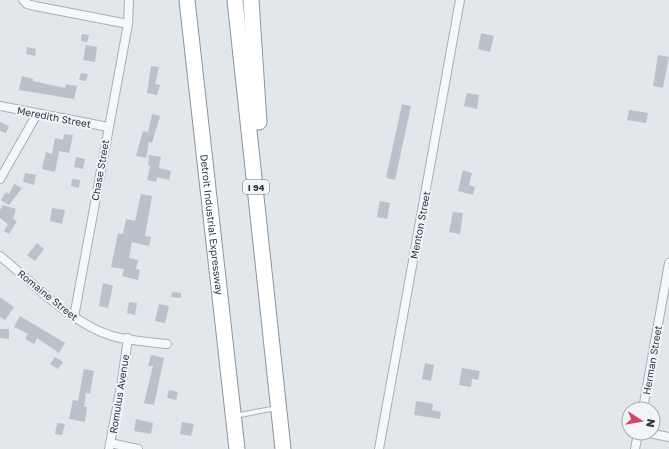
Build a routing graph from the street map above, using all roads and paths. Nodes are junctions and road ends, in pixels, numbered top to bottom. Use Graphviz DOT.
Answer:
graph roads {
  1 [pos="23,0"];
  2 [pos="130,0"];
  3 [pos="186,0"];
  4 [pos="235,0"];
  5 [pos="251,0"];
  6 [pos="460,0"];
  7 [pos="128,24"];
  8 [pos="0,106"];
  9 [pos="37,114"];
  10 [pos="108,127"];
  11 [pos="0,179"];
  12 [pos="0,256"];
  13 [pos="669,263"];
  14 [pos="74,317"];
  15 [pos="128,338"];
  16 [pos="167,344"];
  17 [pos="276,375"];
  18 [pos="644,401"];
  19 [pos="278,408"];
  20 [pos="233,416"];
  21 [pos="110,446"];
  22 [pos="138,449"];
  23 [pos="237,449"];
  24 [pos="282,449"];
  25 [pos="379,449"];
  1 -- 7 [label="street"];
  2 -- 7 [label="street, Chase Street"];
  3 -- 20 [label="highway, Detroit Industrial Expressway"];
  4 -- 17 [label="highway, I 94"];
  5 -- 17 [label="highway"];
  6 -- 25 [label="street, Menton Street"];
  7 -- 10 [label="street, Chase Street"];
  8 -- 9 [label="street, Meredith Street"];
  9 -- 10 [label="street, Meredith Street"];
  9 -- 11 [label="street"];
  10 -- 14 [label="street, Chase Street"];
  12 -- 14 [label="street, Romaine Street"];
  13 -- 18 [label="street, Herman Street"];
  14 -- 15 [label="street, Romaine Street"];
  15 -- 16 [label="street, Romaine Street"];
  15 -- 21 [label="street, Romulus Avenue"];
  17 -- 19 [label="highway, I 94"];
  19 -- 20 [label="lane"];
  19 -- 24 [label="highway, I 94"];
  20 -- 23 [label="highway, Detroit Industrial Expressway"];
  21 -- 22 [label="street"];
}
